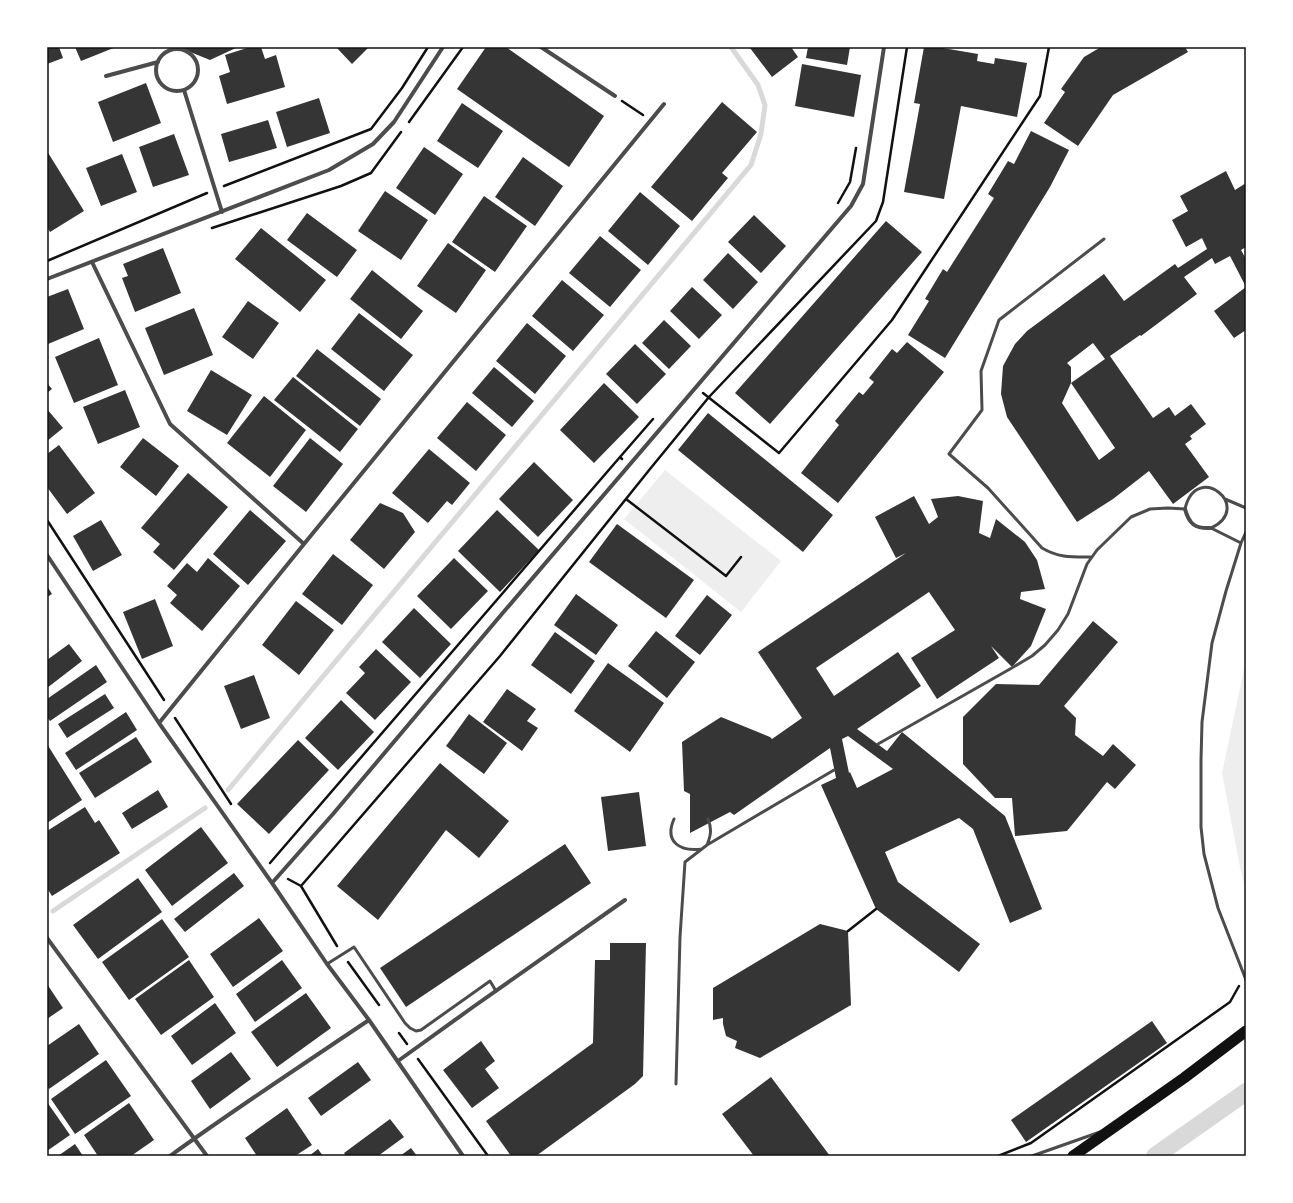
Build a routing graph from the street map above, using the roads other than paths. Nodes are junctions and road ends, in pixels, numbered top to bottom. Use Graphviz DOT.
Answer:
graph roads {
  1 [pos="443,47"];
  2 [pos="541,47"];
  3 [pos="884,47"];
  4 [pos="158,62"];
  5 [pos="106,76"];
  6 [pos="184,90"];
  7 [pos="615,96"];
  8 [pos="664,104"];
  9 [pos="222,212"];
  10 [pos="1104,239"];
  11 [pos="92,262"];
  12 [pos="47,279"];
  13 [pos="1225,499"];
  14 [pos="1185,508"];
  15 [pos="1246,508"];
  16 [pos="1211,528"];
  17 [pos="1246,532"];
  18 [pos="1241,543"];
  19 [pos="304,544"];
  20 [pos="47,555"];
  21 [pos="1092,557"];
  22 [pos="159,723"];
  23 [pos="878,744"];
  24 [pos="834,770"];
  25 [pos="708,818"];
  26 [pos="674,819"];
  27 [pos="707,845"];
  28 [pos="702,849"];
  29 [pos="272,883"];
  30 [pos="625,900"];
  31 [pos="47,938"];
  32 [pos="327,964"];
  33 [pos="1246,980"];
  34 [pos="496,991"];
  35 [pos="369,1020"];
  36 [pos="1246,1031"];
  37 [pos="398,1061"];
  38 [pos="676,1084"];
  39 [pos="1117,1126"];
  40 [pos="195,1138"];
  41 [pos="170,1156"];
  42 [pos="207,1156"];
  43 [pos="463,1156"];
  44 [pos="1032,1156"];
  45 [pos="1073,1156"];
  1 -- 9 [label="street"];
  2 -- 7 [label="street"];
  3 -- 29 [label="street"];
  4 -- 5 [label="street"];
  4 -- 6 [label="street"];
  4 -- 6 [label="street"];
  6 -- 9 [label="street"];
  8 -- 19 [label="street"];
  9 -- 11 [label="street"];
  10 -- 21 [label="lane"];
  11 -- 12 [label="street"];
  11 -- 19 [label="street"];
  13 -- 14 [label="lane"];
  13 -- 15 [label="lane"];
  13 -- 16 [label="lane"];
  14 -- 16 [label="street"];
  14 -- 21 [label="lane"];
  16 -- 18 [label="lane"];
  17 -- 18 [label="lane"];
  18 -- 33 [label="lane"];
  19 -- 22 [label="street"];
  20 -- 22 [label="street"];
  21 -- 23 [label="lane"];
  22 -- 29 [label="street"];
  24 -- 27 [label="lane"];
  25 -- 27 [label="lane"];
  26 -- 28 [label="lane"];
  27 -- 28 [label="lane"];
  28 -- 38 [label="lane"];
  29 -- 32 [label="street"];
  30 -- 34 [label="street"];
  31 -- 40 [label="street"];
  32 -- 34 [label="lane"];
  32 -- 35 [label="street"];
  34 -- 37 [label="street"];
  35 -- 37 [label="street"];
  35 -- 40 [label="street"];
  36 -- 39 [label="highway"];
  37 -- 43 [label="street"];
  39 -- 44 [label="lane"];
  39 -- 45 [label="highway"];
  40 -- 41 [label="street"];
  40 -- 42 [label="street"];
}
